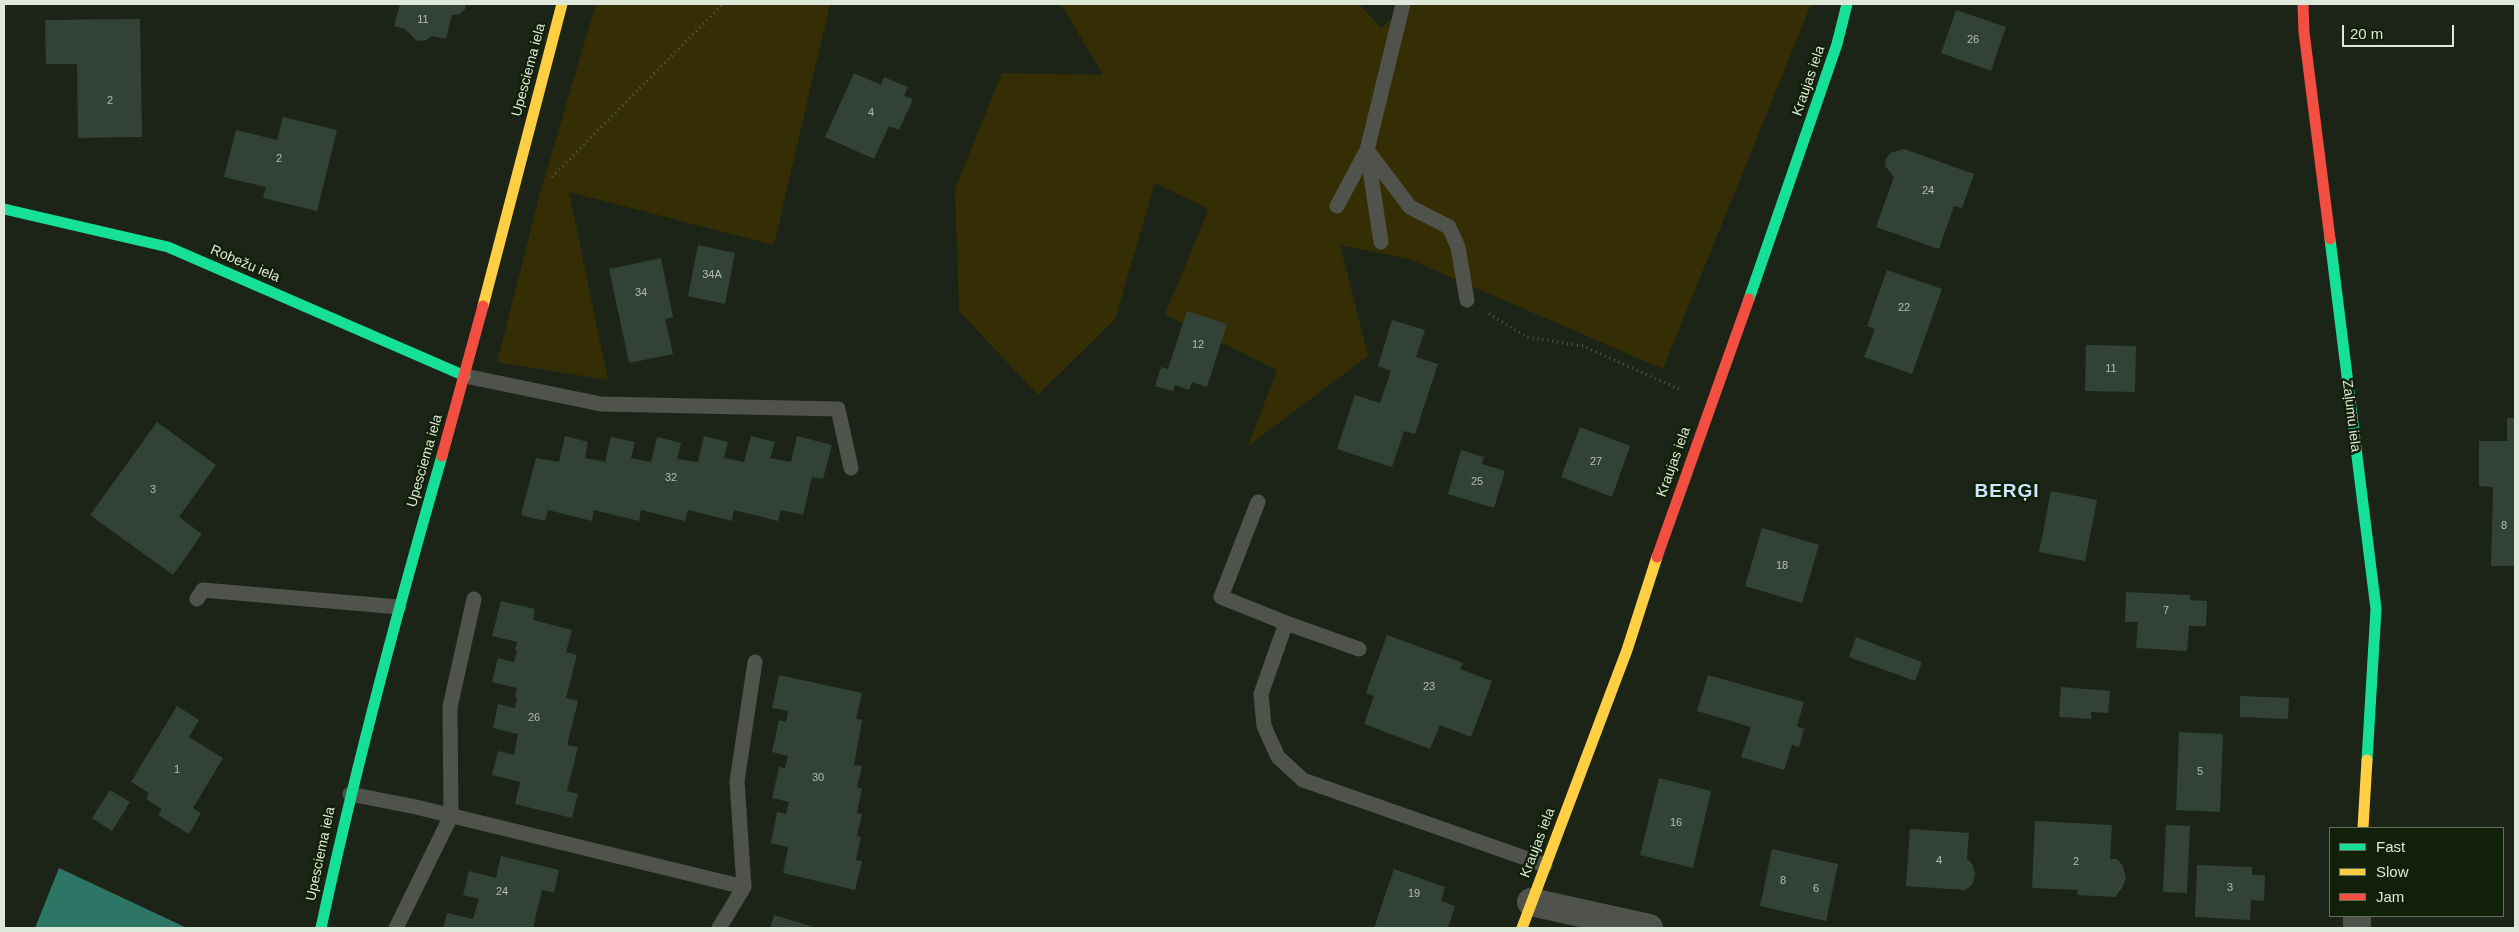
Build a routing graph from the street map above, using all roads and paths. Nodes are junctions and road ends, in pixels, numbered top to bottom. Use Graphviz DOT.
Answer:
graph roads {
  1 [pos="562,4"];
  2 [pos="723,4"];
  3 [pos="1403,4"];
  4 [pos="1848,4"];
  5 [pos="2303,4"];
  6 [pos="1367,150"];
  7 [pos="512,196"];
  8 [pos="1337,206"];
  9 [pos="4,209"];
  10 [pos="1381,242"];
  11 [pos="1467,300"];
  12 [pos="465,376"];
  13 [pos="1712,404"];
  14 [pos="851,468"];
  15 [pos="1258,502"];
  16 [pos="196,598"];
  17 [pos="474,599"];
  18 [pos="398,608"];
  19 [pos="1286,623"];
  20 [pos="1359,649"];
  21 [pos="755,662"];
  22 [pos="350,794"];
  23 [pos="451,816"];
  24 [pos="2363,827"];
  25 [pos="1546,866"];
  26 [pos="744,887"];
  27 [pos="1532,902"];
  28 [pos="321,928"];
  29 [pos="396,928"];
  30 [pos="719,928"];
  31 [pos="1522,928"];
  32 [pos="1649,928"];
  1 -- 7 [label="street, Upesciema iela"];
  2 -- 7 [label="path"];
  3 -- 6 [label="lane"];
  4 -- 13 [label="street, Kraujas iela"];
  5 -- 24 [label="street, Zaļumu iela"];
  6 -- 8 [label="lane"];
  6 -- 10 [label="lane"];
  6 -- 11 [label="lane"];
  7 -- 12 [label="street, Upesciema iela"];
  9 -- 12 [label="street, Robežu iela"];
  11 -- 13 [label="path"];
  12 -- 14 [label="lane"];
  12 -- 18 [label="street, Upesciema iela"];
  13 -- 25 [label="street, Kraujas iela"];
  15 -- 19 [label="lane"];
  16 -- 18 [label="lane"];
  17 -- 23 [label="lane"];
  18 -- 22 [label="street, Upesciema iela"];
  19 -- 20 [label="lane"];
  19 -- 25 [label="lane"];
  21 -- 26 [label="lane"];
  22 -- 23 [label="lane"];
  22 -- 28 [label="street, Upesciema iela"];
  23 -- 26 [label="lane"];
  23 -- 29 [label="lane"];
  25 -- 27 [label="street, Kraujas iela"];
  26 -- 30 [label="lane"];
  27 -- 31 [label="street, Kraujas iela"];
  27 -- 32 [label="street"];
}
